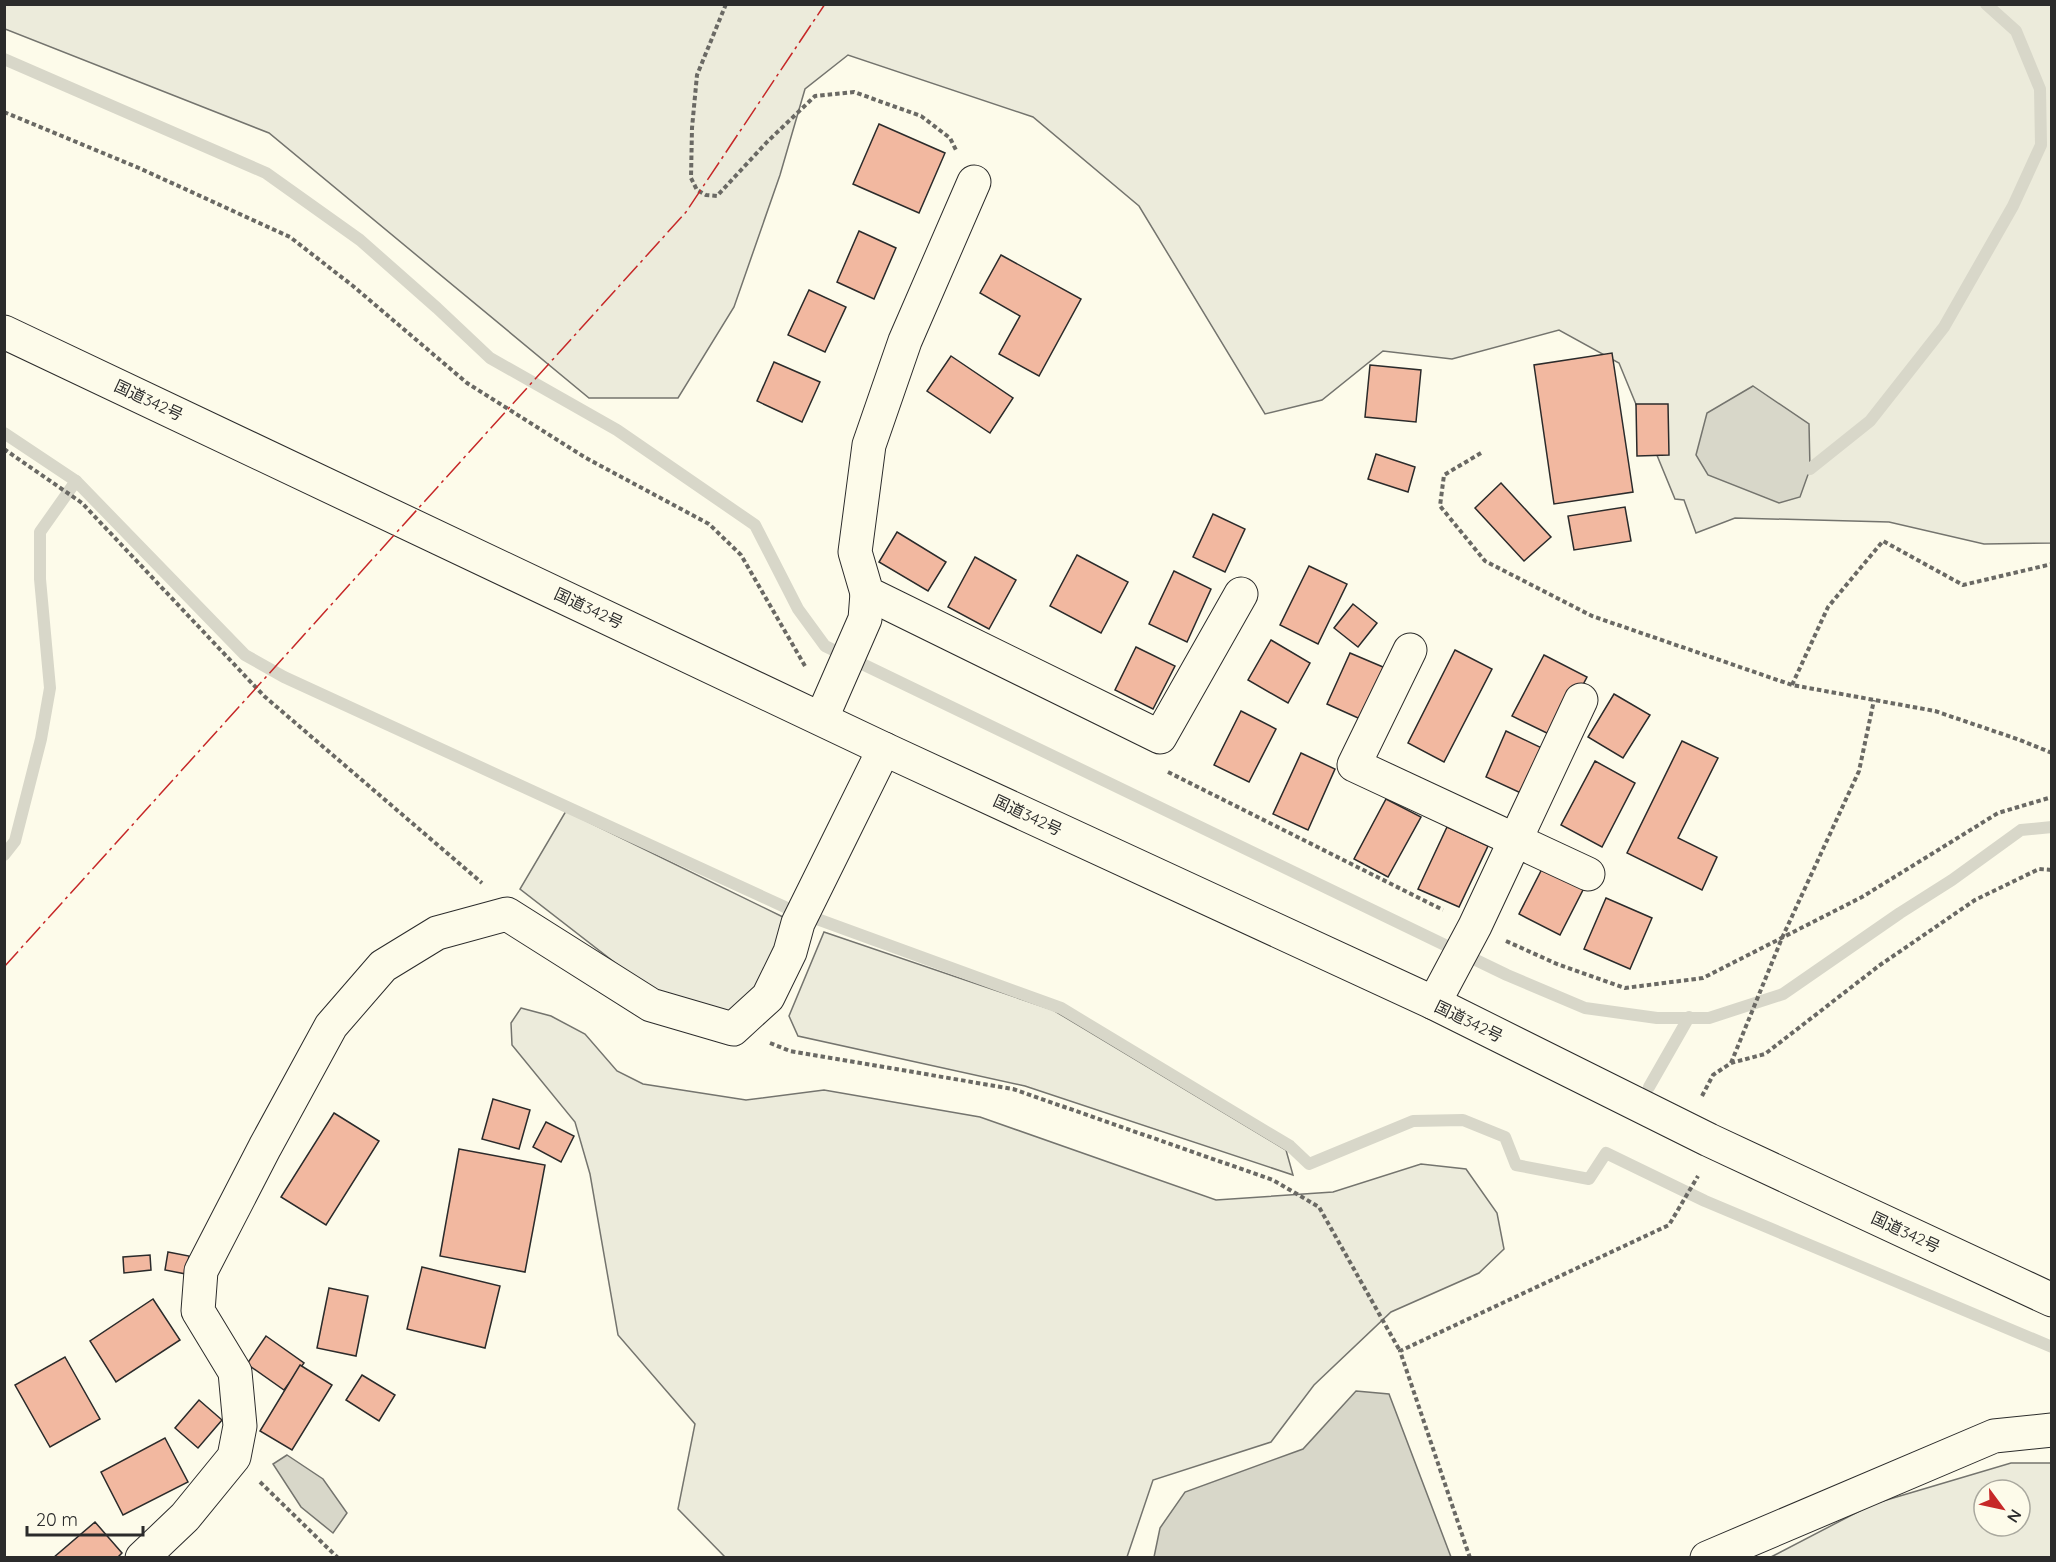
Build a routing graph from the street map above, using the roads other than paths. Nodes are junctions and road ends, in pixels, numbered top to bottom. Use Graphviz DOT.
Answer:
graph roads {
  1 [pos="974,182"];
  2 [pos="4,332"];
  3 [pos="867,593"];
  4 [pos="1241,594"];
  5 [pos="1410,650"];
  6 [pos="1581,700"];
  7 [pos="826,712"];
  8 [pos="884,749"];
  9 [pos="1514,840"];
  10 [pos="1588,874"];
  11 [pos="1434,1003"];
  12 [pos="2052,1300"];
  13 [pos="2052,1430"];
  14 [pos="142,1557"];
  15 [pos="1707,1557"];
  1 -- 3 [label="main road"];
  2 -- 7 [label="main road, 国道342号"];
  3 -- 4 [label="main road"];
  3 -- 7 [label="main road"];
  5 -- 9 [label="main road"];
  6 -- 9 [label="main road"];
  7 -- 8 [label="main road, 国道342号"];
  8 -- 11 [label="main road, 国道342号"];
  8 -- 14 [label="main road"];
  9 -- 10 [label="main road"];
  9 -- 11 [label="main road"];
  11 -- 12 [label="main road, 国道342号"];
  13 -- 15 [label="main road"];
}
